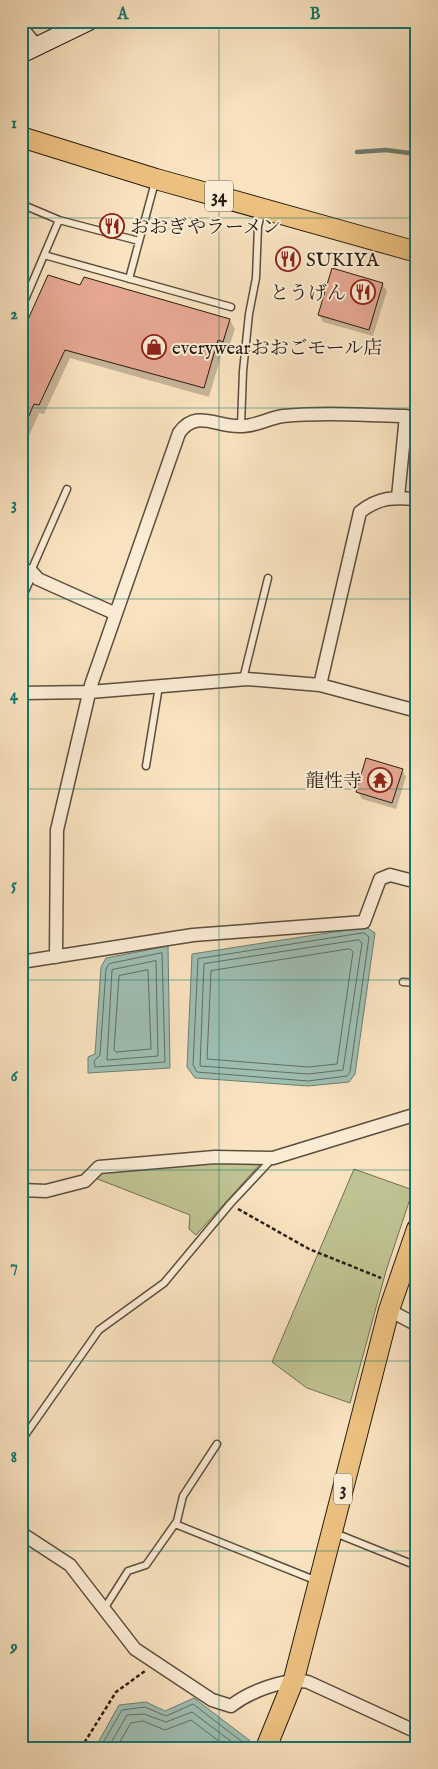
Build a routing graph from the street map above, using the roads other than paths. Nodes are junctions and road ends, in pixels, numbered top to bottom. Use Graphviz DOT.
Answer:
graph roads {
  1 [pos="89,21"];
  2 [pos="21,27"];
  3 [pos="37,46"];
  4 [pos="21,54"];
  5 [pos="21,137"];
  6 [pos="156,179"];
  7 [pos="21,204"];
  8 [pos="262,207"];
  9 [pos="60,220"];
  10 [pos="139,241"];
  11 [pos="417,252"];
  12 [pos="44,255"];
  13 [pos="129,279"];
  14 [pos="231,307"];
  15 [pos="21,308"];
  16 [pos="241,426"];
  17 [pos="67,489"];
  18 [pos="398,497"];
  19 [pos="417,499"];
  20 [pos="26,569"];
  21 [pos="268,578"];
  22 [pos="21,593"];
  23 [pos="114,612"];
  24 [pos="243,679"];
  25 [pos="320,685"];
  26 [pos="159,686"];
  27 [pos="90,692"];
  28 [pos="21,694"];
  29 [pos="417,711"];
  30 [pos="146,766"];
  31 [pos="417,882"];
  32 [pos="56,956"];
  33 [pos="21,962"];
  34 [pos="403,982"];
  35 [pos="417,983"];
  36 [pos="417,1114"];
  37 [pos="273,1158"];
  38 [pos="21,1190"];
  39 [pos="417,1230"];
  40 [pos="388,1310"];
  41 [pos="417,1325"];
  42 [pos="21,1441"];
  43 [pos="217,1444"];
  44 [pos="175,1524"];
  45 [pos="332,1532"];
  46 [pos="21,1533"];
  47 [pos="417,1566"];
  48 [pos="319,1582"];
  49 [pos="104,1609"];
  50 [pos="294,1679"];
  51 [pos="417,1732"];
  52 [pos="266,1748"];
  1 -- 3 [label="street"];
  2 -- 3 [label="street"];
  3 -- 4 [label="street"];
  5 -- 6 [label="main road, 34"];
  6 -- 8 [label="main road, 34"];
  6 -- 10 [label="lane"];
  7 -- 9 [label="lane"];
  8 -- 11 [label="main road, 34"];
  8 -- 16 [label="lane"];
  9 -- 10 [label="lane"];
  9 -- 12 [label="lane"];
  10 -- 13 [label="lane"];
  12 -- 13 [label="lane"];
  12 -- 15 [label="lane"];
  13 -- 14 [label="lane"];
  16 -- 18 [label="street"];
  16 -- 23 [label="street"];
  17 -- 20 [label="lane"];
  18 -- 19 [label="street"];
  18 -- 25 [label="street"];
  20 -- 22 [label="street"];
  20 -- 23 [label="street"];
  21 -- 24 [label="lane"];
  23 -- 27 [label="street"];
  24 -- 25 [label="street"];
  24 -- 26 [label="street"];
  25 -- 29 [label="street"];
  26 -- 27 [label="street"];
  26 -- 30 [label="lane"];
  27 -- 28 [label="street"];
  27 -- 32 [label="street"];
  31 -- 32 [label="street"];
  32 -- 33 [label="street"];
  34 -- 35 [label="lane"];
  36 -- 37 [label="street"];
  37 -- 38 [label="street"];
  37 -- 42 [label="lane"];
  39 -- 40 [label="main road, 3"];
  40 -- 41 [label="street"];
  40 -- 45 [label="main road, 3"];
  43 -- 44 [label="lane"];
  44 -- 48 [label="lane"];
  44 -- 49 [label="lane"];
  45 -- 47 [label="lane"];
  45 -- 48 [label="main road, 3"];
  46 -- 49 [label="street"];
  48 -- 50 [label="main road, 3"];
  49 -- 50 [label="street"];
  50 -- 51 [label="street"];
  50 -- 52 [label="main road, 3"];
}
